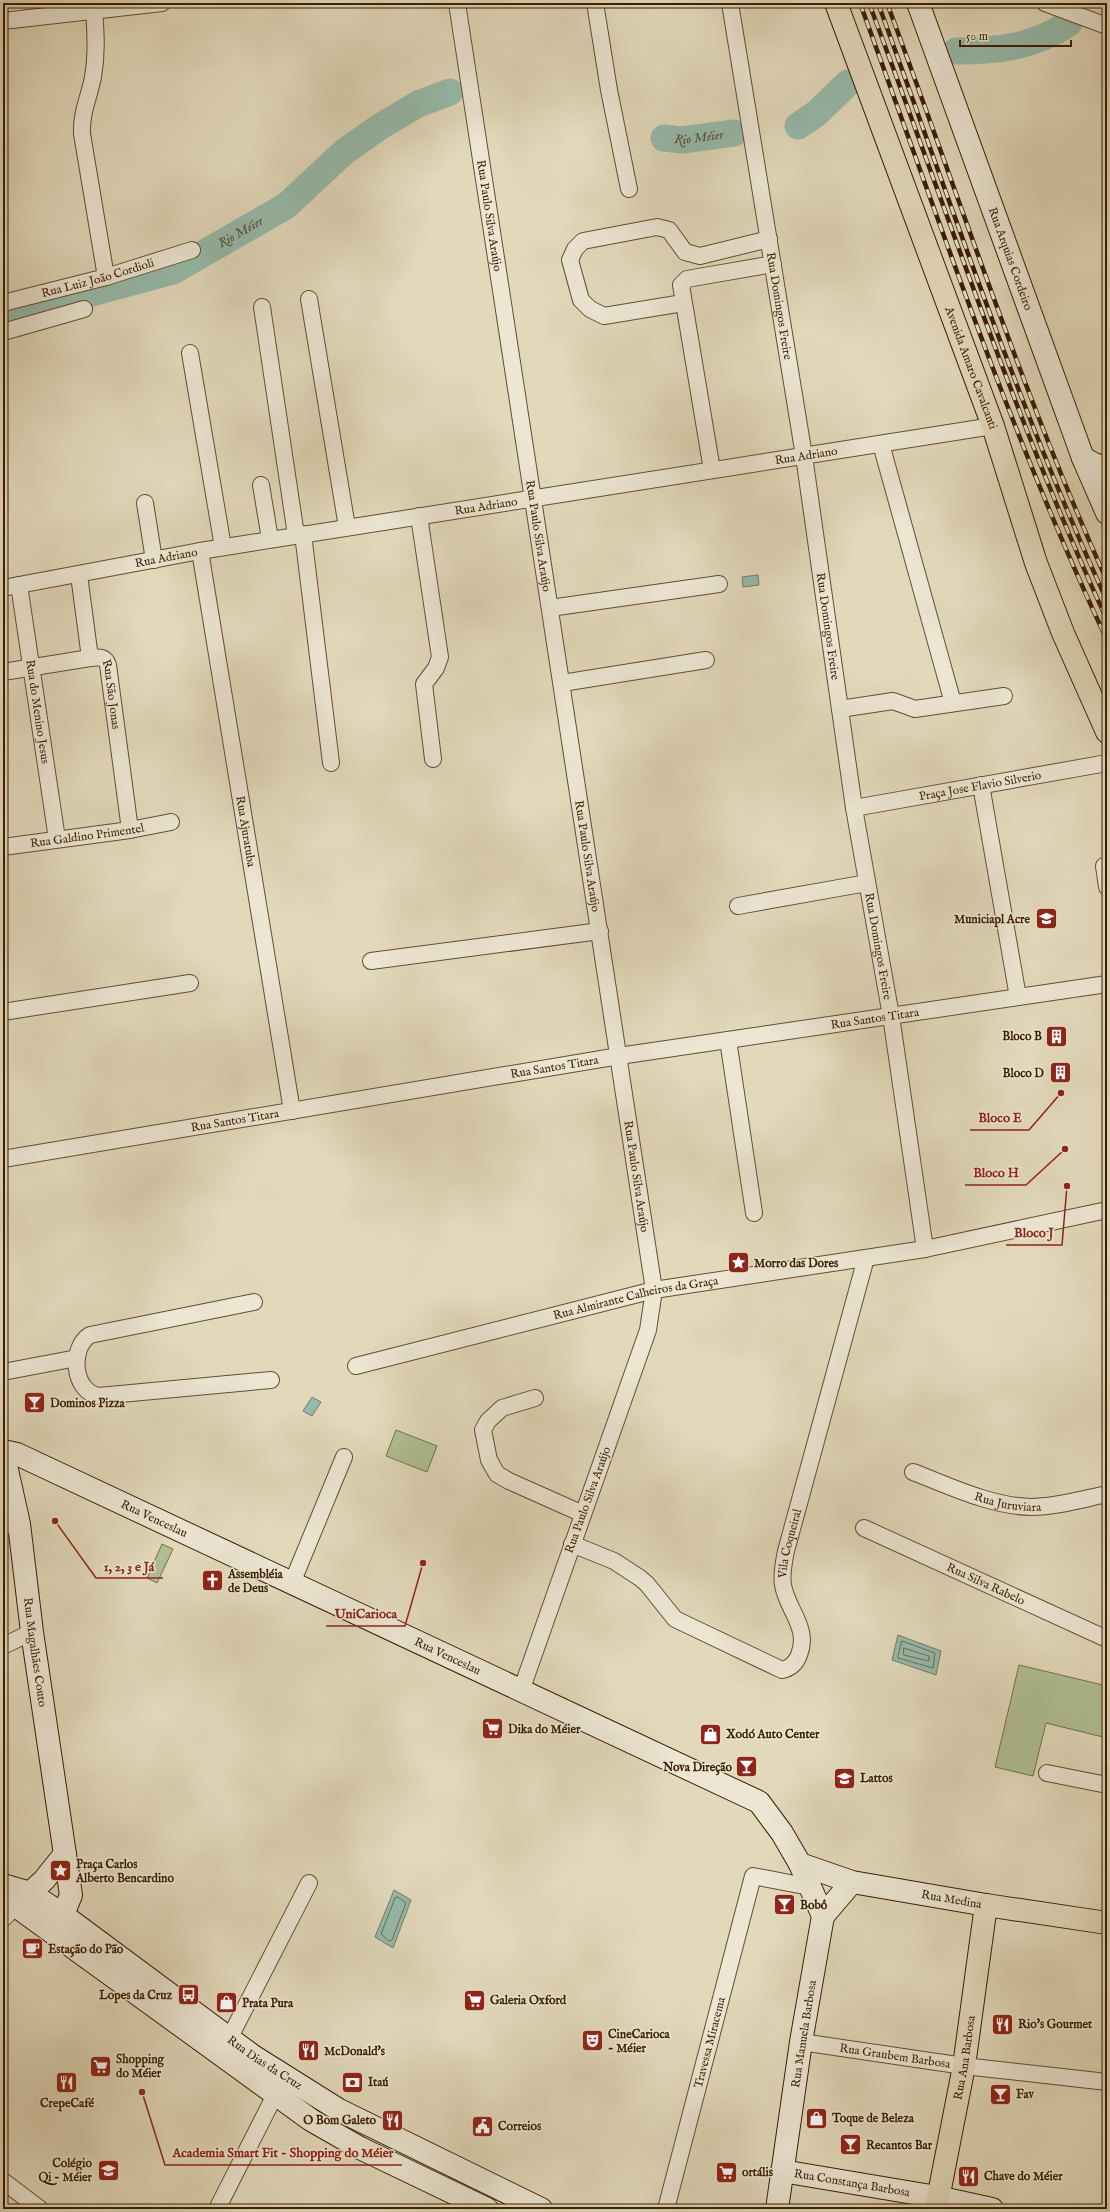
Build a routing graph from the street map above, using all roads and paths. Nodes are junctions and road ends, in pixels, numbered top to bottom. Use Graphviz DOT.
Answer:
graph roads {
  1 [pos="162,3"];
  2 [pos="457,3"];
  3 [pos="594,3"];
  4 [pos="730,3"];
  5 [pos="836,3"];
  6 [pos="918,3"];
  7 [pos="1045,3"];
  8 [pos="94,11"];
  9 [pos="3,21"];
  10 [pos="1107,26"];
  11 [pos="629,189"];
  12 [pos="769,239"];
  13 [pos="192,250"];
  14 [pos="773,264"];
  15 [pos="106,277"];
  16 [pos="309,299"];
  17 [pos="3,303"];
  18 [pos="683,303"];
  19 [pos="262,307"];
  20 [pos="84,308"];
  21 [pos="3,332"];
  22 [pos="190,353"];
  23 [pos="993,426"];
  24 [pos="881,444"];
  25 [pos="804,456"];
  26 [pos="1084,458"];
  27 [pos="1107,468"];
  28 [pos="712,470"];
  29 [pos="262,485"];
  30 [pos="533,498"];
  31 [pos="145,503"];
  32 [pos="1107,512"];
  33 [pos="419,516"];
  34 [pos="347,527"];
  35 [pos="300,535"];
  36 [pos="270,539"];
  37 [pos="223,547"];
  38 [pos="200,550"];
  39 [pos="154,560"];
  40 [pos="79,575"];
  41 [pos="719,584"];
  42 [pos="19,585"];
  43 [pos="3,588"];
  44 [pos="550,608"];
  45 [pos="90,658"];
  46 [pos="706,660"];
  47 [pos="30,668"];
  48 [pos="3,672"];
  49 [pos="562,683"];
  50 [pos="1004,696"];
  51 [pos="953,703"];
  52 [pos="840,709"];
  53 [pos="1107,732"];
  54 [pos="433,759"];
  55 [pos="1107,762"];
  56 [pos="331,763"];
  57 [pos="981,785"];
  58 [pos="854,808"];
  59 [pos="171,822"];
  60 [pos="130,830"];
  61 [pos="57,839"];
  62 [pos="3,847"];
  63 [pos="1104,866"];
  64 [pos="867,882"];
  65 [pos="1107,887"];
  66 [pos="738,906"];
  67 [pos="600,931"];
  68 [pos="371,961"];
  69 [pos="190,983"];
  70 [pos="1107,984"];
  71 [pos="1018,997"];
  72 [pos="3,1012"];
  73 [pos="891,1016"];
  74 [pos="728,1040"];
  75 [pos="619,1056"];
  76 [pos="292,1111"];
  77 [pos="3,1159"];
  78 [pos="1107,1210"];
  79 [pos="754,1213"];
  80 [pos="925,1249"];
  81 [pos="866,1258"];
  82 [pos="654,1290"];
  83 [pos="254,1302"];
  84 [pos="77,1358"];
  85 [pos="356,1366"];
  86 [pos="3,1372"];
  87 [pos="271,1380"];
  88 [pos="535,1398"];
  89 [pos="3,1451"];
  90 [pos="344,1457"];
  91 [pos="913,1472"];
  92 [pos="1107,1494"];
  93 [pos="584,1514"];
  94 [pos="11,1525"];
  95 [pos="864,1528"];
  96 [pos="572,1544"];
  97 [pos="292,1583"];
  98 [pos="32,1632"];
  99 [pos="1107,1640"];
  100 [pos="3,1646"];
  101 [pos="521,1691"];
  102 [pos="1047,1773"];
  103 [pos="1107,1785"];
  104 [pos="64,1854"];
  105 [pos="800,1864"];
  106 [pos="852,1882"];
  107 [pos="308,1883"];
  108 [pos="810,1888"];
  109 [pos="12,1898"];
  110 [pos="986,1905"];
  111 [pos="63,1915"];
  112 [pos="823,1916"];
  113 [pos="1107,1923"];
  114 [pos="229,2039"];
  115 [pos="801,2042"];
  116 [pos="964,2066"];
  117 [pos="1107,2082"];
  118 [pos="274,2095"];
  119 [pos="782,2171"];
  120 [pos="3,2181"];
  121 [pos="937,2203"];
  122 [pos="40,2209"];
  123 [pos="217,2209"];
  124 [pos="487,2209"];
  125 [pos="541,2209"];
  126 [pos="666,2209"];
  127 [pos="777,2209"];
  128 [pos="992,2209"];
  1 -- 8 [label="street"];
  2 -- 30 [label="street, Rua Paulo Silva Araújo"];
  3 -- 11 [label="street"];
  4 -- 12 [label="street, Rua Domingos Freire"];
  5 -- 23 [label="main road, Avenida Amaro Cavalcanti"];
  6 -- 26 [label="street, Rua Arquias Cordeiro"];
  7 -- 10 [label="street"];
  8 -- 9 [label="street"];
  8 -- 15 [label="street"];
  12 -- 14 [label="street, Rua Domingos Freire"];
  12 -- 18 [label="street"];
  13 -- 15 [label="street, Rua Luiz João Cordioli"];
  14 -- 18 [label="street"];
  14 -- 25 [label="street, Rua Domingos Freire"];
  15 -- 17 [label="street, Rua Luiz João Cordioli"];
  16 -- 34 [label="street"];
  18 -- 28 [label="street"];
  19 -- 35 [label="street"];
  20 -- 21 [label="street"];
  22 -- 37 [label="street"];
  23 -- 24 [label="street, Rua Adriano"];
  23 -- 53 [label="main road, Avenida Amaro Cavalcanti"];
  24 -- 25 [label="street, Rua Adriano"];
  24 -- 51 [label="street"];
  25 -- 28 [label="street, Rua Adriano"];
  25 -- 52 [label="street, Rua Domingos Freire"];
  26 -- 27 [label="street"];
  26 -- 32 [label="street, Rua Arquias Cordeiro"];
  28 -- 30 [label="street, Rua Adriano"];
  29 -- 36 [label="street"];
  30 -- 33 [label="street, Rua Adriano"];
  30 -- 44 [label="street, Rua Paulo Silva Araújo"];
  31 -- 39 [label="street"];
  33 -- 34 [label="street, Rua Adriano"];
  33 -- 54 [label="street"];
  34 -- 35 [label="street, Rua Adriano"];
  35 -- 36 [label="street, Rua Adriano"];
  35 -- 56 [label="street"];
  36 -- 37 [label="street, Rua Adriano"];
  37 -- 38 [label="street, Rua Adriano"];
  38 -- 39 [label="street, Rua Adriano"];
  38 -- 76 [label="street, Rua Ajuratuba"];
  39 -- 40 [label="street, Rua Adriano"];
  40 -- 42 [label="street, Rua Adriano"];
  40 -- 45 [label="street, Rua São Jonas"];
  41 -- 44 [label="street"];
  42 -- 43 [label="street, Rua Adriano"];
  42 -- 47 [label="street, Rua do Menino Jesus"];
  44 -- 49 [label="street, Rua Paulo Silva Araújo"];
  45 -- 47 [label="street"];
  45 -- 60 [label="street, Rua São Jonas"];
  46 -- 49 [label="street"];
  47 -- 48 [label="street"];
  47 -- 61 [label="street, Rua do Menino Jesus"];
  49 -- 67 [label="street, Rua Paulo Silva Araújo"];
  50 -- 51 [label="street"];
  51 -- 52 [label="street"];
  52 -- 58 [label="street, Rua Domingos Freire"];
  55 -- 57 [label="street, Praça Jose Flavio Silverio"];
  57 -- 58 [label="street, Praça Jose Flavio Silverio"];
  57 -- 71 [label="street"];
  58 -- 64 [label="street, Rua Domingos Freire"];
  59 -- 60 [label="street, Rua Galdino Primentel"];
  60 -- 61 [label="street, Rua Galdino Primentel"];
  61 -- 62 [label="street, Rua Galdino Primentel"];
  63 -- 65 [label="street"];
  64 -- 66 [label="street"];
  64 -- 73 [label="street, Rua Domingos Freire"];
  67 -- 68 [label="street"];
  67 -- 75 [label="street, Rua Paulo Silva Araújo"];
  69 -- 72 [label="street"];
  70 -- 71 [label="street, Rua Santos Titara"];
  71 -- 73 [label="street, Rua Santos Titara"];
  73 -- 74 [label="street, Rua Santos Titara"];
  73 -- 80 [label="street, Rua Domingos Freire"];
  74 -- 75 [label="street, Rua Santos Titara"];
  74 -- 79 [label="street"];
  75 -- 76 [label="street, Rua Santos Titara"];
  75 -- 82 [label="street, Rua Paulo Silva Araújo"];
  76 -- 77 [label="street, Rua Santos Titara"];
  78 -- 80 [label="street, Rua Almirante Calheiros da Graça"];
  80 -- 81 [label="street, Rua Almirante Calheiros da Graça"];
  81 -- 82 [label="street, Rua Almirante Calheiros da Graça"];
  81 -- 96 [label="street, Vila Coqueiral"];
  82 -- 85 [label="street, Rua Almirante Calheiros da Graça"];
  82 -- 93 [label="street, Rua Paulo Silva Araújo"];
  83 -- 84 [label="street"];
  84 -- 86 [label="street"];
  84 -- 87 [label="street"];
  88 -- 93 [label="street"];
  89 -- 94 [label="street, Rua Magalhães Couto"];
  89 -- 97 [label="street, Rua Venceslau"];
  90 -- 97 [label="street"];
  91 -- 92 [label="street, Rua Juruviara"];
  93 -- 96 [label="street, Rua Paulo Silva Araújo"];
  94 -- 98 [label="street, Rua Magalhães Couto"];
  95 -- 99 [label="street, Rua Silva Rabelo"];
  96 -- 101 [label="street, Rua Paulo Silva Araújo"];
  97 -- 101 [label="street, Rua Venceslau"];
  98 -- 100 [label="street"];
  98 -- 104 [label="street, Rua Magalhães Couto"];
  101 -- 105 [label="street, Rua Venceslau"];
  102 -- 103 [label="street"];
  104 -- 109 [label="street"];
  104 -- 111 [label="street, Rua Magalhães Couto"];
  105 -- 106 [label="street, Rua Medina"];
  105 -- 108 [label="street"];
  106 -- 110 [label="street, Rua Medina"];
  106 -- 112 [label="street"];
  107 -- 114 [label="street"];
  108 -- 112 [label="street"];
  108 -- 126 [label="street, Travessa Miracema"];
  109 -- 111 [label="street, Rua Dias da Cruz"];
  109 -- 118 [label="street, Rua Dias da Cruz"];
  110 -- 113 [label="main road, Rua Medina"];
  110 -- 116 [label="main road, Rua Ana Barbosa"];
  111 -- 114 [label="street, Rua Dias da Cruz"];
  112 -- 115 [label="street, Rua Manuela Barbosa"];
  114 -- 125 [label="street, Rua Dias da Cruz"];
  115 -- 116 [label="street, Rua Graubem Barbosa"];
  115 -- 119 [label="street, Rua Manuela Barbosa"];
  116 -- 117 [label="street, Rua Graubem Barbosa"];
  116 -- 121 [label="main road, Rua Ana Barbosa"];
  118 -- 123 [label="street"];
  118 -- 124 [label="street, Rua Dias da Cruz"];
  119 -- 121 [label="street, Rua Constança Barbosa"];
  119 -- 127 [label="street, Rua Manuela Barbosa"];
  120 -- 122 [label="street"];
  121 -- 128 [label="street, Rua Constança Barbosa"];
}
